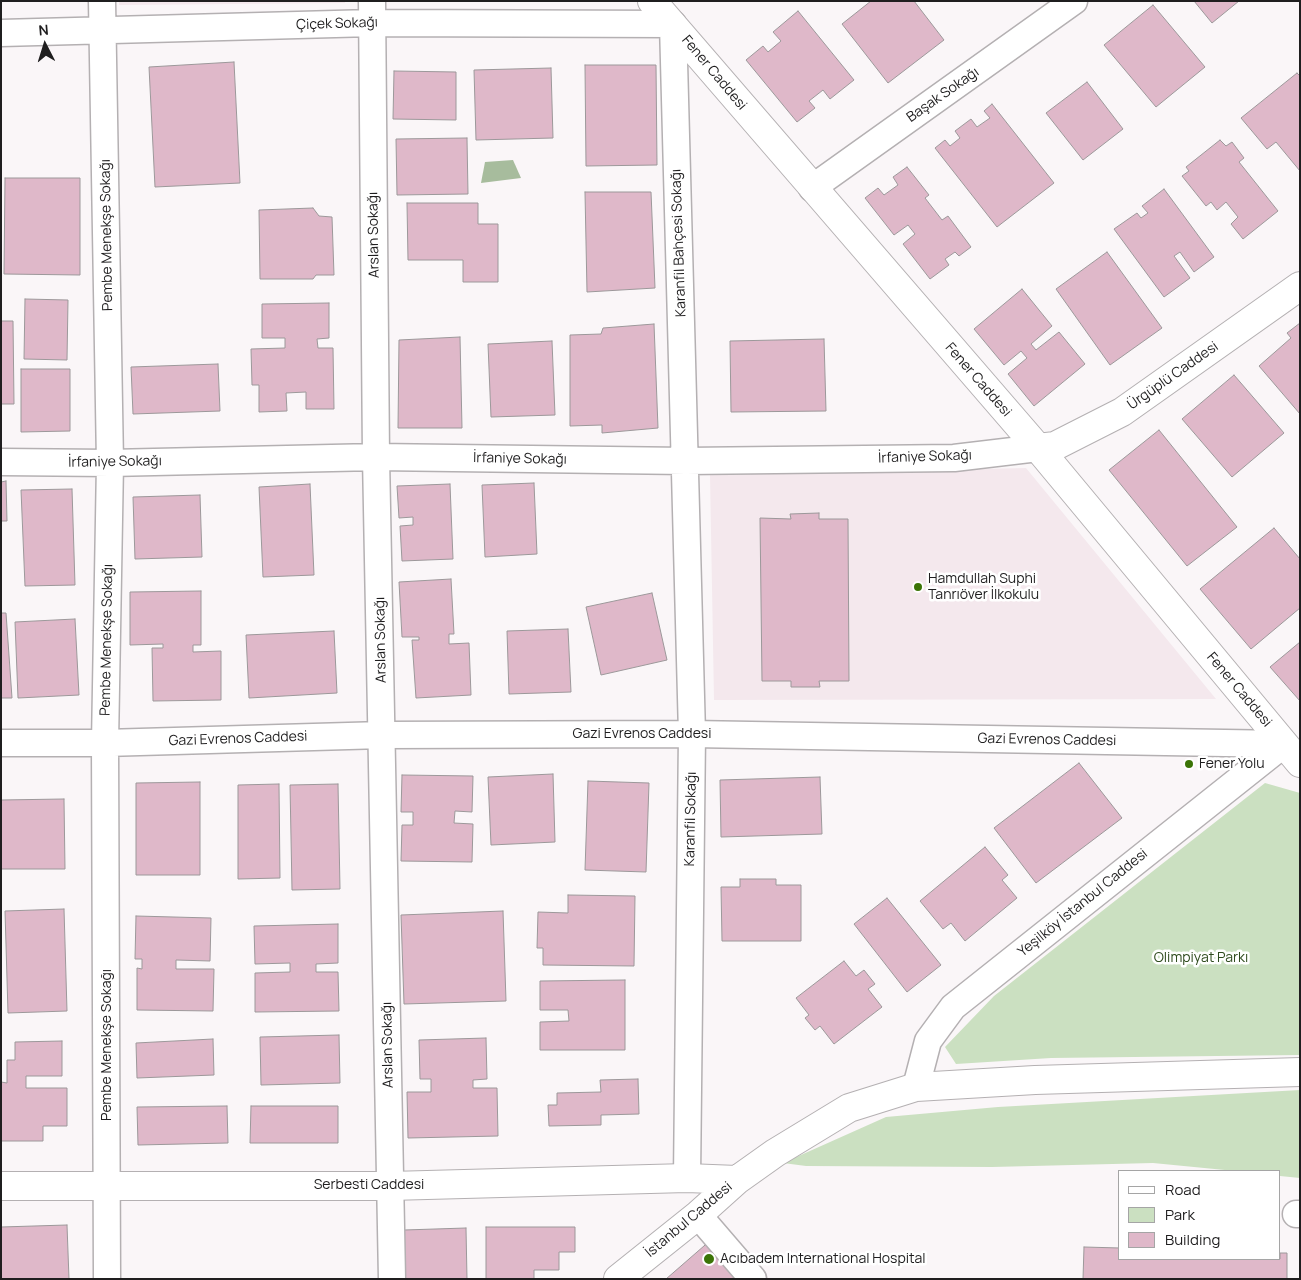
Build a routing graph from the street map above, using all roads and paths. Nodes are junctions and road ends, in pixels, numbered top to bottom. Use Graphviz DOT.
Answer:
graph roads {
  1 [pos="102,1"];
  2 [pos="652,1"];
  3 [pos="1074,1"];
  4 [pos="372,12"];
  5 [pos="674,24"];
  6 [pos="103,32"];
  7 [pos="1,33"];
  8 [pos="812,188"];
  9 [pos="1300,286"];
  10 [pos="1038,448"];
  11 [pos="376,457"];
  12 [pos="686,461"];
  13 [pos="1,462"];
  14 [pos="110,463"];
  15 [pos="692,734"];
  16 [pos="383,735"];
  17 [pos="1,743"];
  18 [pos="105,743"];
  19 [pos="1292,753"];
  20 [pos="1300,1072"];
  21 [pos="916,1087"];
  22 [pos="687,1178"];
  23 [pos="737,1180"];
  24 [pos="108,1185"];
  25 [pos="1,1186"];
  26 [pos="390,1186"];
  27 [pos="698,1215"];
  28 [pos="107,1279"];
  29 [pos="392,1279"];
  30 [pos="618,1279"];
  31 [pos="753,1279"];
  1 -- 6 [label="street, Pembe Menekşe Sokağı"];
  2 -- 5 [label="main road, Fener Caddesi"];
  3 -- 8 [label="street, Başak Sokağı"];
  4 -- 5 [label="street, Çiçek Sokağı"];
  4 -- 6 [label="street, Çiçek Sokağı"];
  4 -- 11 [label="street, Arslan Sokağı"];
  5 -- 8 [label="main road, Fener Caddesi"];
  5 -- 12 [label="street, Karanfil Bahçesi Sokağı"];
  6 -- 7 [label="street, Çiçek Sokağı"];
  6 -- 14 [label="street, Pembe Menekşe Sokağı"];
  8 -- 10 [label="main road, Fener Caddesi"];
  9 -- 10 [label="main road, Ürgüplü Caddesi"];
  10 -- 12 [label="street, İrfaniye Sokağı"];
  10 -- 19 [label="main road, Fener Caddesi"];
  11 -- 12 [label="street, İrfaniye Sokağı"];
  11 -- 14 [label="street, İrfaniye Sokağı"];
  11 -- 16 [label="street, Arslan Sokağı"];
  12 -- 15 [label="street, Karanfil Sokağı"];
  13 -- 14 [label="street, İrfaniye Sokağı"];
  14 -- 18 [label="street, Pembe Menekşe Sokağı"];
  15 -- 16 [label="street, Gazi Evrenos Caddesi"];
  15 -- 19 [label="street, Gazi Evrenos Caddesi"];
  15 -- 22 [label="street, Karanfil Sokağı"];
  16 -- 18 [label="street, Gazi Evrenos Caddesi"];
  16 -- 26 [label="street, Arslan Sokağı"];
  17 -- 18 [label="street, Gazi Evrenos Caddesi"];
  18 -- 24 [label="street, Pembe Menekşe Sokağı"];
  19 -- 21 [label="street, Yeşilköy İstanbul Caddesi"];
  20 -- 21 [label="main road"];
  21 -- 23 [label="main road"];
  22 -- 23 [label="main road, Serbesti Caddesi"];
  22 -- 26 [label="main road, Serbesti Caddesi"];
  23 -- 27 [label="main road, İstanbul Caddesi"];
  24 -- 25 [label="main road, Serbesti Caddesi"];
  24 -- 26 [label="main road, Serbesti Caddesi"];
  24 -- 28 [label="street, Pembe Menekşe Sokağı"];
  26 -- 29 [label="street, Arslan Sokağı"];
  27 -- 30 [label="main road, İstanbul Caddesi"];
  27 -- 31 [label="street"];
}
